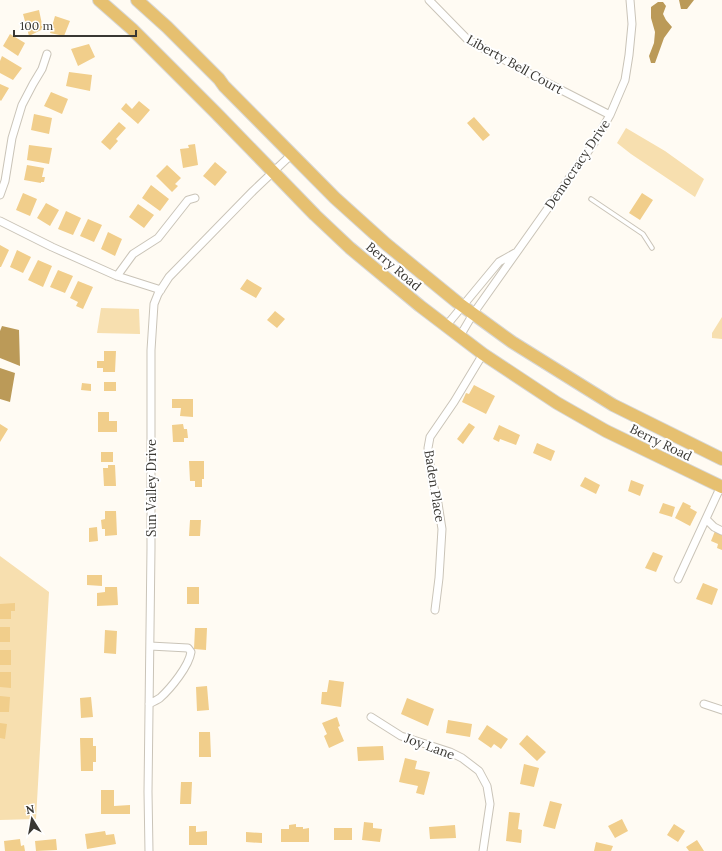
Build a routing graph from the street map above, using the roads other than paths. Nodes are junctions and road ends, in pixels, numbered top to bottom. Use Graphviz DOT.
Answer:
graph roads {
  1 [pos="99,0"];
  2 [pos="137,0"];
  3 [pos="429,0"];
  4 [pos="630,0"];
  5 [pos="47,54"];
  6 [pos="610,115"];
  7 [pos="292,154"];
  8 [pos="273,171"];
  9 [pos="0,195"];
  10 [pos="195,198"];
  11 [pos="591,199"];
  12 [pos="0,221"];
  13 [pos="652,248"];
  14 [pos="517,252"];
  15 [pos="117,276"];
  16 [pos="161,290"];
  17 [pos="463,306"];
  18 [pos="473,314"];
  19 [pos="446,326"];
  20 [pos="460,336"];
  21 [pos="483,354"];
  22 [pos="721,456"];
  23 [pos="721,487"];
  24 [pos="706,519"];
  25 [pos="722,532"];
  26 [pos="678,579"];
  27 [pos="435,610"];
  28 [pos="150,646"];
  29 [pos="149,704"];
  30 [pos="704,704"];
  31 [pos="722,710"];
  32 [pos="371,717"];
  33 [pos="149,851"];
  34 [pos="483,851"];
  1 -- 8 [label="highway, Berry Road"];
  2 -- 7 [label="highway, Berry Road"];
  3 -- 6 [label="street, Liberty Bell Court"];
  4 -- 6 [label="street, Democracy Drive"];
  5 -- 9 [label="street"];
  6 -- 14 [label="street, Democracy Drive"];
  7 -- 8 [label="street, Sun Valley Drive"];
  7 -- 17 [label="highway, Berry Road"];
  8 -- 16 [label="street, Sun Valley Drive"];
  8 -- 19 [label="highway, Berry Road"];
  10 -- 15 [label="street"];
  11 -- 13 [label="lane"];
  12 -- 15 [label="street"];
  14 -- 17 [label="street, Democracy Drive"];
  14 -- 18 [label="street, Democracy Drive"];
  15 -- 16 [label="street"];
  16 -- 28 [label="street, Sun Valley Drive"];
  17 -- 18 [label="highway, Berry Road"];
  17 -- 19 [label="street, Democracy Drive"];
  18 -- 20 [label="street, Democracy Drive"];
  18 -- 22 [label="highway, Berry Road"];
  19 -- 20 [label="highway, Berry Road"];
  20 -- 21 [label="highway, Berry Road"];
  21 -- 23 [label="highway, Berry Road"];
  21 -- 27 [label="street, Baden Place"];
  23 -- 24 [label="street"];
  24 -- 25 [label="street"];
  24 -- 26 [label="street"];
  28 -- 29 [label="street, Sun Valley Drive"];
  28 -- 29 [label="street"];
  29 -- 33 [label="street, Sun Valley Drive"];
  30 -- 31 [label="street"];
  32 -- 34 [label="street, Joy Lane"];
}
